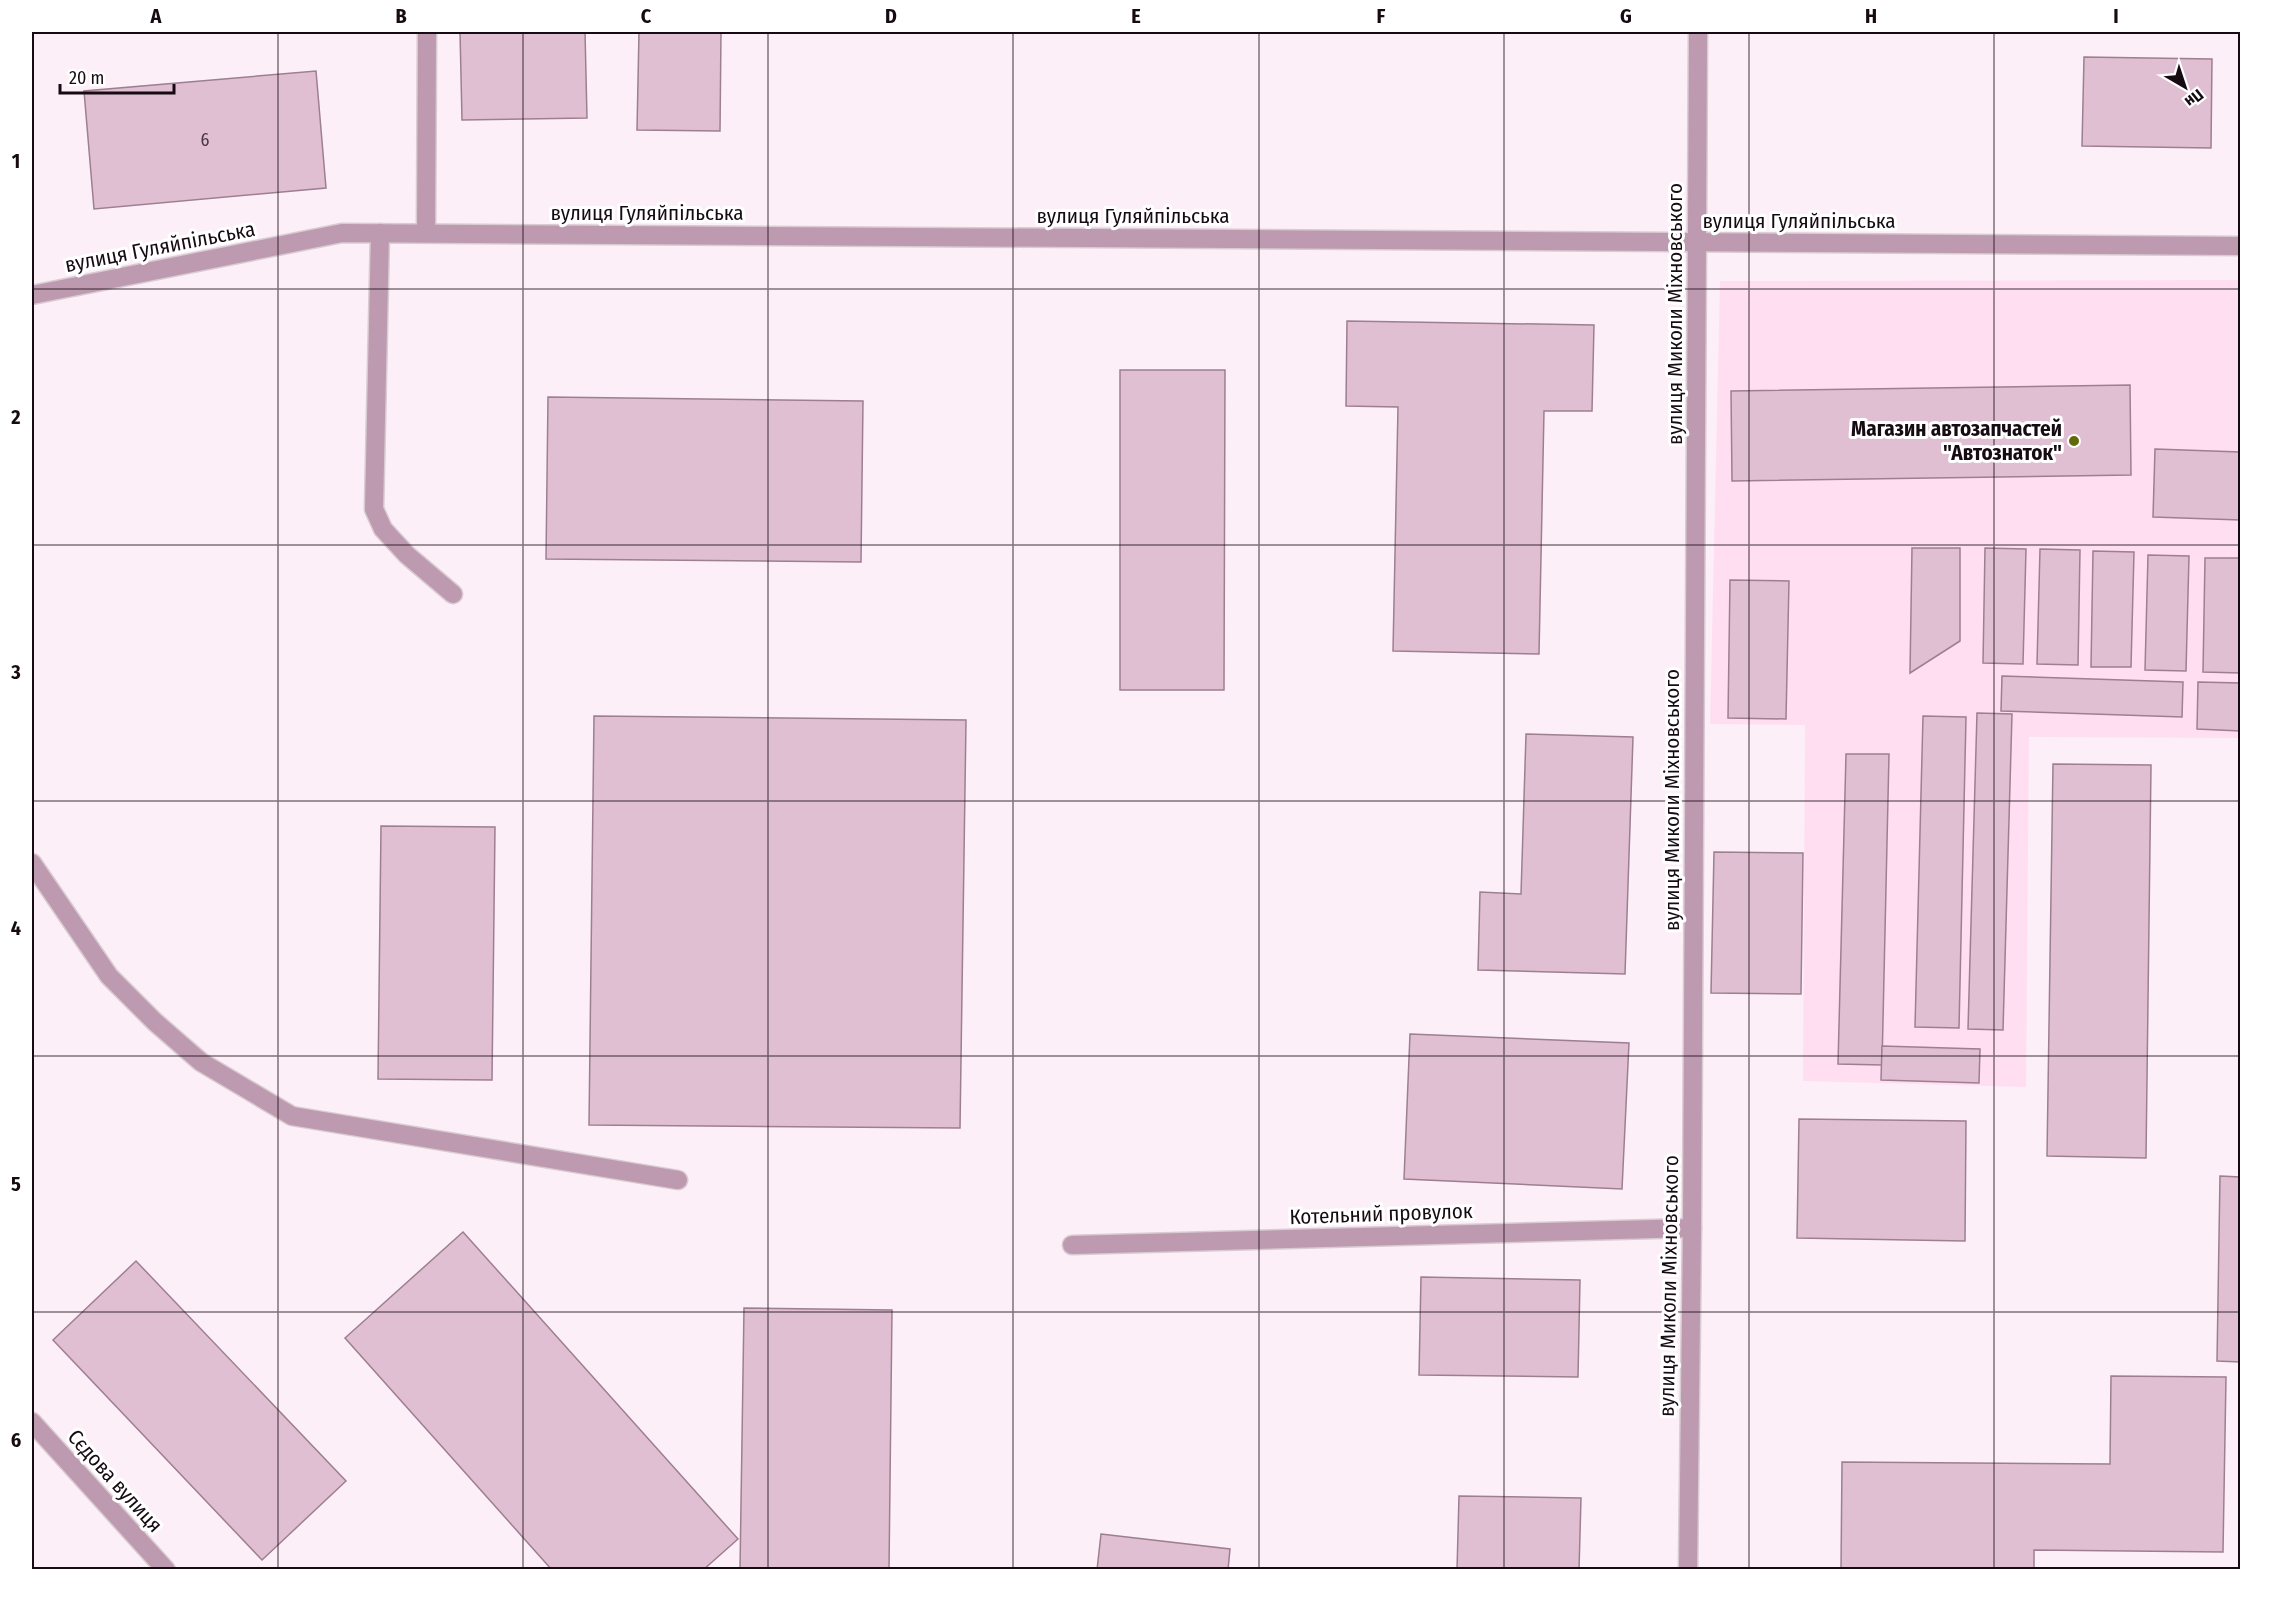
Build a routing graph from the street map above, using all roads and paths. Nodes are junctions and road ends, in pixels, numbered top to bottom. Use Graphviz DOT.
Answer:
graph roads {
  1 [pos="427,32"];
  2 [pos="1698,32"];
  3 [pos="380,233"];
  4 [pos="426,233"];
  5 [pos="1697,242"];
  6 [pos="2241,246"];
  7 [pos="32,295"];
  8 [pos="453,594"];
  9 [pos="32,863"];
  10 [pos="678,1180"];
  11 [pos="1692,1228"];
  12 [pos="1072,1245"];
  13 [pos="32,1422"];
  14 [pos="166,1569"];
  15 [pos="1688,1569"];
  1 -- 4 [label="street"];
  2 -- 5 [label="street, вулиця Миколи Міхновського"];
  3 -- 4 [label="street, вулиця Гуляйпільська"];
  3 -- 7 [label="street, вулиця Гуляйпільська"];
  3 -- 8 [label="street"];
  4 -- 5 [label="street, вулиця Гуляйпільська"];
  5 -- 6 [label="street, вулиця Гуляйпільська"];
  5 -- 11 [label="street, вулиця Миколи Міхновського"];
  9 -- 10 [label="street"];
  11 -- 12 [label="street, Котельний провулок"];
  11 -- 15 [label="street, вулиця Миколи Міхновського"];
  13 -- 14 [label="street, Сєдова вулиця"];
}
